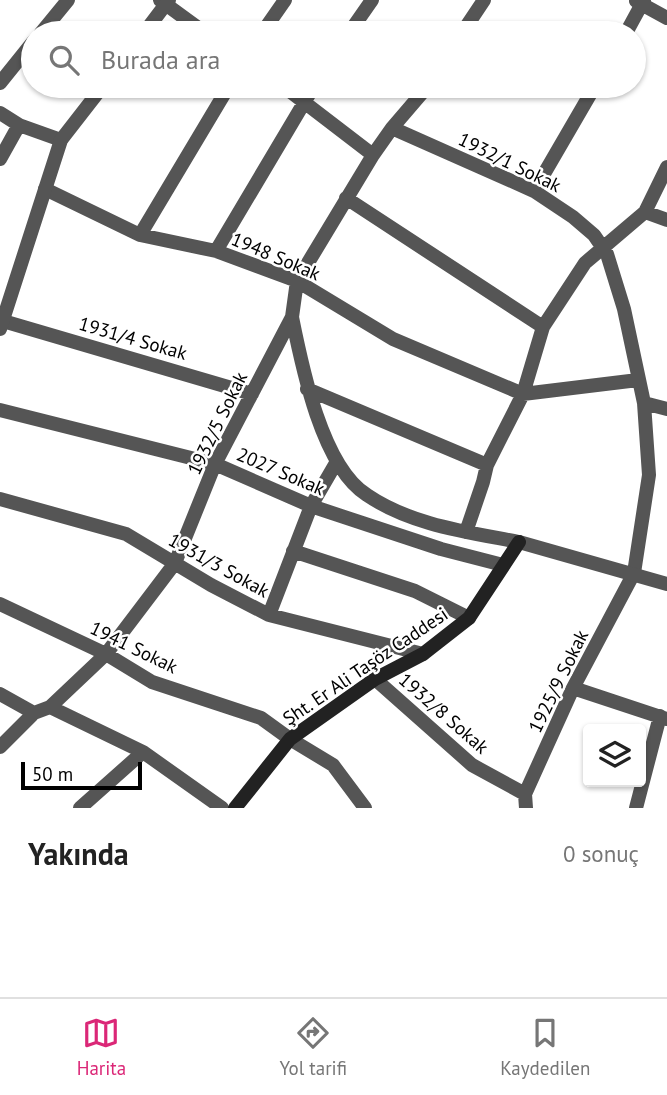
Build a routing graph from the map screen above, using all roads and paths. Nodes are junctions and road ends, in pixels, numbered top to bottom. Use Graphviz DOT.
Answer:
graph roads {
  1 [pos="68,0"];
  2 [pos="285,0"];
  3 [pos="372,0"];
  4 [pos="484,0"];
  5 [pos="641,1"];
  6 [pos="165,2"];
  7 [pos="667,18"];
  8 [pos="51,21"];
  9 [pos="152,21"];
  10 [pos="190,21"];
  11 [pos="270,21"];
  12 [pos="357,21"];
  13 [pos="470,21"];
  14 [pos="631,21"];
  15 [pos="21,58"];
  16 [pos="0,83"];
  17 [pos="94,98"];
  18 [pos="222,98"];
  19 [pos="298,98"];
  20 [pos="306,98"];
  21 [pos="418,98"];
  22 [pos="588,98"];
  23 [pos="303,102"];
  24 [pos="0,113"];
  25 [pos="19,125"];
  26 [pos="392,128"];
  27 [pos="61,140"];
  28 [pos="373,155"];
  29 [pos="0,159"];
  30 [pos="667,167"];
  31 [pos="45,189"];
  32 [pos="534,191"];
  33 [pos="346,198"];
  34 [pos="645,212"];
  35 [pos="667,220"];
  36 [pos="140,235"];
  37 [pos="604,249"];
  38 [pos="216,251"];
  39 [pos="297,281"];
  40 [pos="292,317"];
  41 [pos="1,325"];
  42 [pos="543,327"];
  43 [pos="638,380"];
  44 [pos="307,389"];
  45 [pos="252,394"];
  46 [pos="523,394"];
  47 [pos="644,403"];
  48 [pos="667,409"];
  49 [pos="0,410"];
  50 [pos="336,463"];
  51 [pos="215,464"];
  52 [pos="487,465"];
  53 [pos="0,499"];
  54 [pos="311,506"];
  55 [pos="466,532"];
  56 [pos="519,542"];
  57 [pos="293,551"];
  58 [pos="175,562"];
  59 [pos="503,565"];
  60 [pos="634,573"];
  61 [pos="667,584"];
  62 [pos="0,604"];
  63 [pos="269,615"];
  64 [pos="469,618"];
  65 [pos="106,654"];
  66 [pos="423,654"];
  67 [pos="376,679"];
  68 [pos="573,688"];
  69 [pos="0,694"];
  70 [pos="50,707"];
  71 [pos="34,713"];
  72 [pos="663,718"];
  73 [pos="290,739"];
  74 [pos="0,747"];
  75 [pos="144,752"];
  76 [pos="525,801"];
  77 [pos="80,808"];
  78 [pos="222,808"];
  79 [pos="235,808"];
  80 [pos="365,808"];
  81 [pos="636,808"];
  1 -- 8 [label="street"];
  2 -- 11 [label="street"];
  3 -- 12 [label="street"];
  4 -- 13 [label="street"];
  5 -- 7 [label="street"];
  5 -- 14 [label="street"];
  6 -- 9 [label="street"];
  6 -- 10 [label="street"];
  15 -- 16 [label="street"];
  17 -- 27 [label="street"];
  18 -- 36 [label="street"];
  19 -- 23 [label="street"];
  20 -- 23 [label="street"];
  21 -- 26 [label="street, 1932/5 Sokak"];
  22 -- 32 [label="street"];
  23 -- 28 [label="street"];
  23 -- 38 [label="street"];
  24 -- 25 [label="street"];
  25 -- 27 [label="street"];
  25 -- 29 [label="street"];
  26 -- 28 [label="street, 1932/5 Sokak"];
  26 -- 32 [label="street, 1932/1 Sokak"];
  27 -- 31 [label="street"];
  28 -- 33 [label="street, 1932/5 Sokak"];
  30 -- 34 [label="street"];
  31 -- 36 [label="street, 1948 Sokak"];
  31 -- 41 [label="street"];
  32 -- 37 [label="street, 1932/1 Sokak"];
  33 -- 39 [label="street, 1932/5 Sokak"];
  33 -- 42 [label="street"];
  34 -- 35 [label="street"];
  34 -- 37 [label="street"];
  36 -- 38 [label="street, 1948 Sokak"];
  37 -- 42 [label="street"];
  37 -- 43 [label="street, 1932/1 Sokak"];
  38 -- 39 [label="street, 1948 Sokak"];
  39 -- 40 [label="street, 1932/5 Sokak"];
  39 -- 46 [label="street, 1948 Sokak"];
  40 -- 44 [label="street"];
  40 -- 45 [label="street, 1932/5 Sokak"];
  41 -- 45 [label="street, 1931/4 Sokak"];
  42 -- 46 [label="street"];
  43 -- 46 [label="street"];
  43 -- 47 [label="street, 1932/1 Sokak"];
  44 -- 50 [label="street"];
  44 -- 52 [label="street"];
  45 -- 51 [label="street, 1932/5 Sokak"];
  46 -- 52 [label="street"];
  47 -- 48 [label="street"];
  47 -- 60 [label="street, 1932/1 Sokak"];
  49 -- 51 [label="street, 2027 Sokak"];
  50 -- 54 [label="street"];
  50 -- 55 [label="street"];
  51 -- 54 [label="street, 2027 Sokak"];
  51 -- 58 [label="street, 1932/5 Sokak"];
  52 -- 55 [label="street"];
  53 -- 58 [label="street, 1931/3 Sokak"];
  54 -- 57 [label="street"];
  54 -- 59 [label="street, 2027 Sokak"];
  55 -- 56 [label="street"];
  56 -- 59 [label="main road, Şht. Er Ali Taşöz Caddesi"];
  56 -- 60 [label="street"];
  57 -- 63 [label="street"];
  57 -- 64 [label="street"];
  58 -- 63 [label="street, 1931/3 Sokak"];
  58 -- 65 [label="street, 1932/5 Sokak"];
  59 -- 64 [label="main road, Şht. Er Ali Taşöz Caddesi"];
  60 -- 61 [label="street"];
  60 -- 68 [label="street, 1925/9 Sokak"];
  62 -- 65 [label="street, 1941 Sokak"];
  63 -- 66 [label="street, 1931/3 Sokak"];
  64 -- 66 [label="main road, Şht. Er Ali Taşöz Caddesi"];
  65 -- 70 [label="street, 1932/5 Sokak"];
  65 -- 73 [label="street, 1941 Sokak"];
  66 -- 67 [label="main road, Şht. Er Ali Taşöz Caddesi"];
  67 -- 73 [label="main road, Şht. Er Ali Taşöz Caddesi"];
  67 -- 76 [label="street, 1932/8 Sokak"];
  68 -- 72 [label="street"];
  68 -- 76 [label="street, 1925/9 Sokak"];
  69 -- 71 [label="street"];
  70 -- 71 [label="street, 1932/5 Sokak"];
  70 -- 75 [label="street"];
  71 -- 74 [label="street, 1932/5 Sokak"];
  72 -- 81 [label="street"];
  73 -- 79 [label="main road, Şht. Er Ali Taşöz Caddesi"];
  73 -- 80 [label="street, 1941 Sokak"];
  75 -- 77 [label="street"];
  75 -- 78 [label="street"];
}
